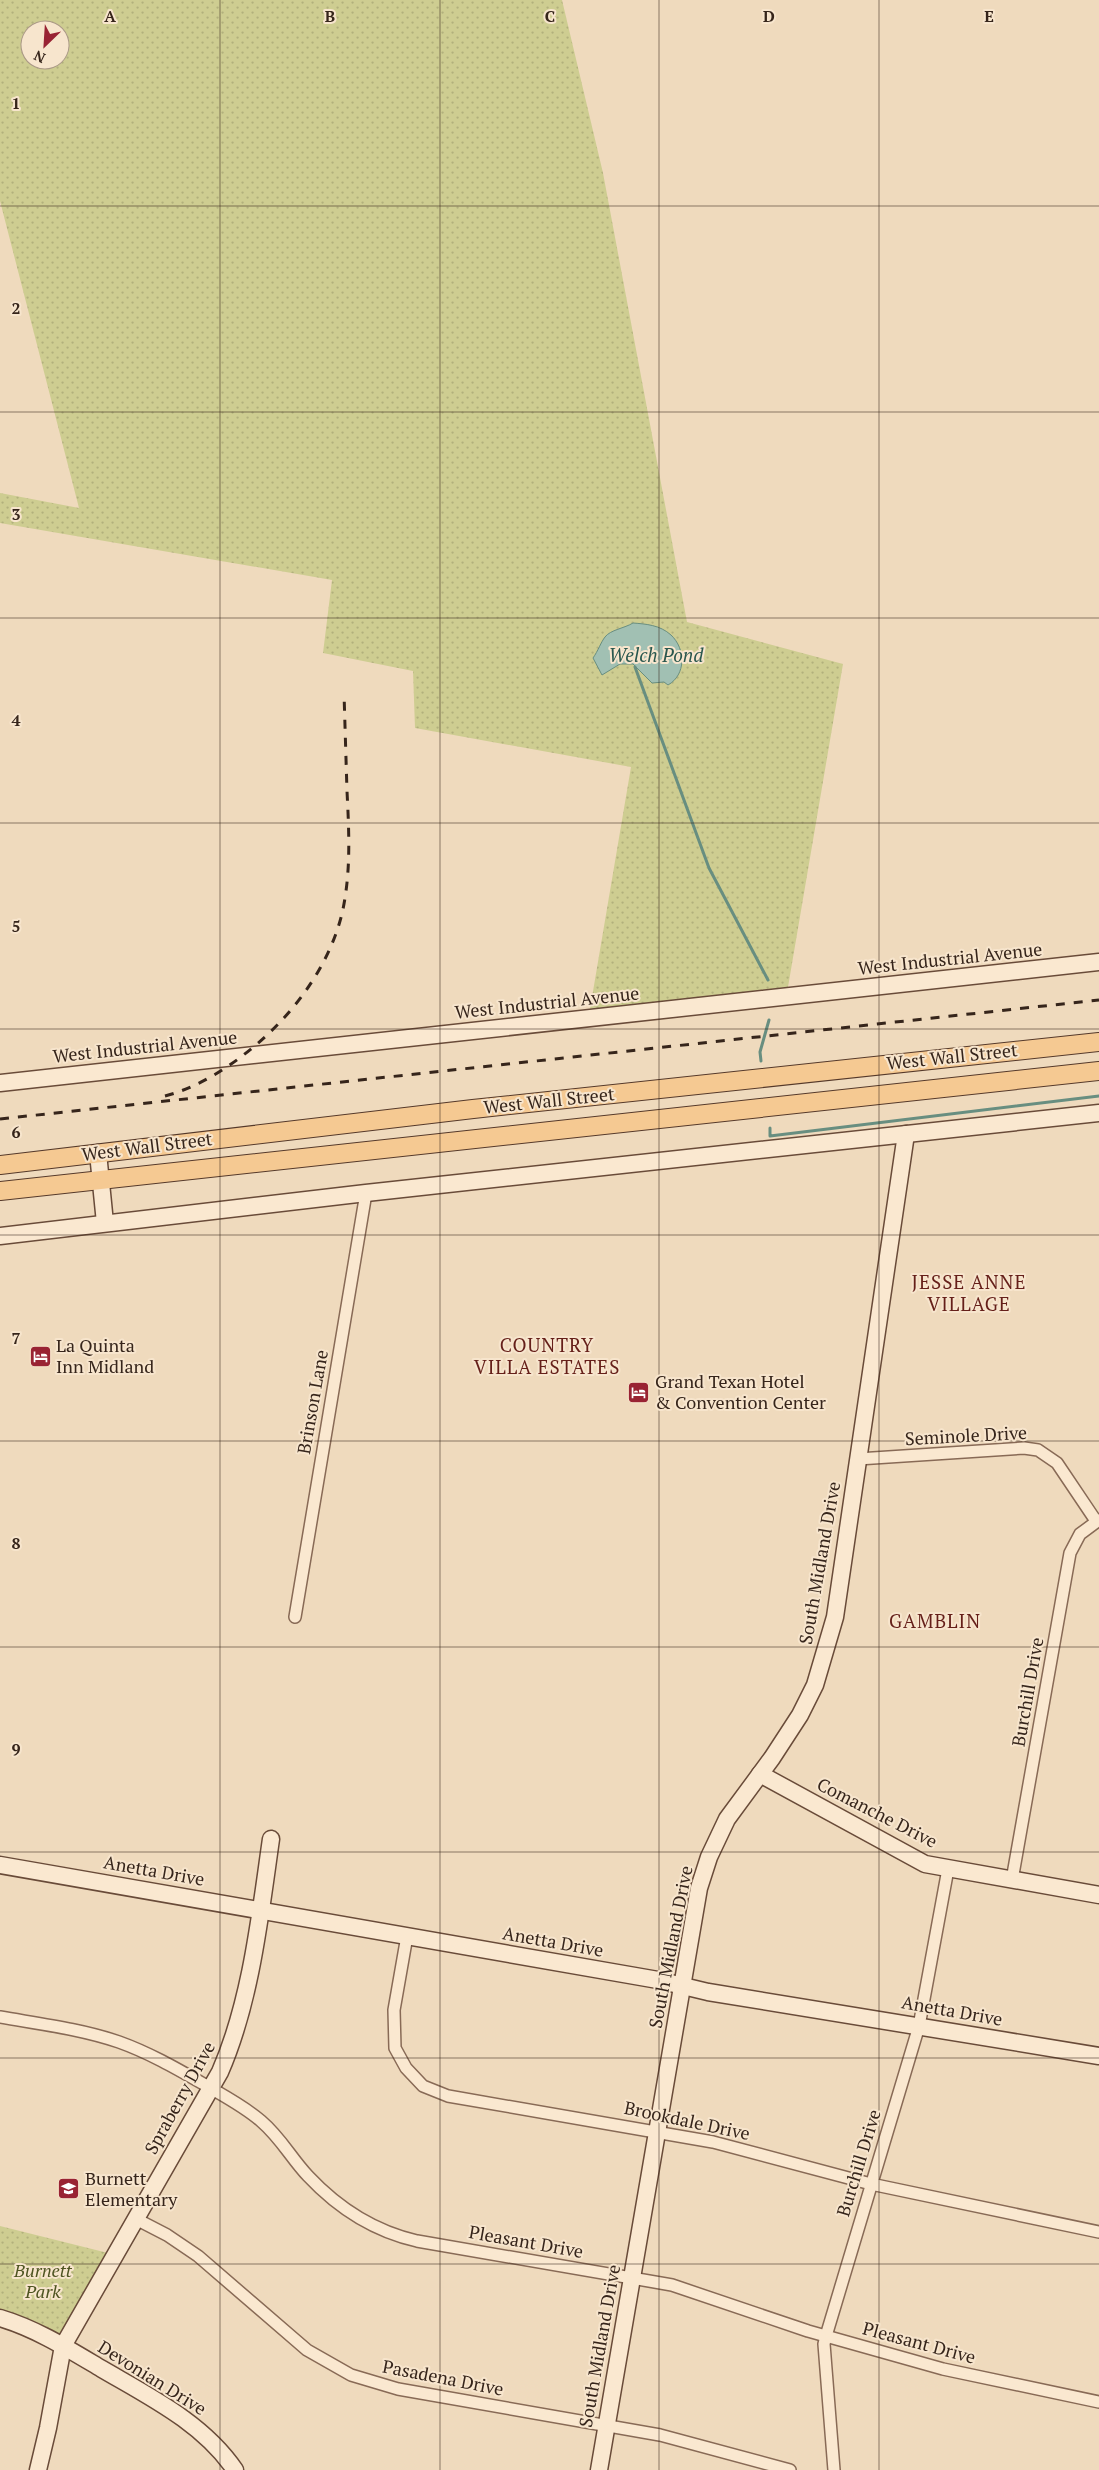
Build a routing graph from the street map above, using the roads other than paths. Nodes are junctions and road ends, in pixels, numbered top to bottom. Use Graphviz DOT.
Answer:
graph roads {
  1 [pos="1099,962"];
  2 [pos="1099,1042"];
  3 [pos="1099,1071"];
  4 [pos="0,1083"];
  5 [pos="1099,1113"];
  6 [pos="906,1134"];
  7 [pos="98,1153"];
  8 [pos="0,1164"];
  9 [pos="100,1178"];
  10 [pos="0,1191"];
  11 [pos="366,1193"];
  12 [pos="105,1223"];
  13 [pos="0,1236"];
  14 [pos="858,1459"];
  15 [pos="1097,1520"];
  16 [pos="295,1617"];
  17 [pos="760,1774"];
  18 [pos="270,1839"];
  19 [pos="0,1865"];
  20 [pos="948,1869"];
  21 [pos="1012,1880"];
  22 [pos="1099,1895"];
  23 [pos="260,1910"];
  24 [pos="407,1936"];
  25 [pos="682,1986"];
  26 [pos="0,2017"];
  27 [pos="919,2026"];
  28 [pos="1099,2056"];
  29 [pos="210,2088"];
  30 [pos="657,2131"];
  31 [pos="871,2184"];
  32 [pos="136,2219"];
  33 [pos="1099,2232"];
  34 [pos="632,2278"];
  35 [pos="0,2318"];
  36 [pos="826,2336"];
  37 [pos="63,2346"];
  38 [pos="1099,2402"];
  39 [pos="607,2425"];
  40 [pos="38,2470"];
  41 [pos="235,2470"];
  42 [pos="599,2470"];
  43 [pos="790,2470"];
  44 [pos="834,2470"];
  1 -- 4 [label="street, West Industrial Avenue"];
  2 -- 7 [label="main road, West Wall Street"];
  3 -- 9 [label="main road, West Wall Street"];
  5 -- 6 [label="street"];
  6 -- 11 [label="street"];
  6 -- 14 [label="street, South Midland Drive"];
  7 -- 8 [label="main road, West Wall Street"];
  7 -- 9 [label="street"];
  9 -- 10 [label="main road, West Wall Street"];
  9 -- 12 [label="street"];
  11 -- 12 [label="street"];
  11 -- 16 [label="street, Brinson Lane"];
  12 -- 13 [label="street"];
  14 -- 15 [label="street, Seminole Drive"];
  14 -- 17 [label="street, South Midland Drive"];
  15 -- 21 [label="street, Burchill Drive"];
  17 -- 20 [label="street, Comanche Drive"];
  17 -- 25 [label="street, South Midland Drive"];
  18 -- 23 [label="street, Spraberry Drive"];
  19 -- 23 [label="street, Anetta Drive"];
  20 -- 21 [label="street, Comanche Drive"];
  20 -- 27 [label="street, Burchill Drive"];
  21 -- 22 [label="street, Comanche Drive"];
  23 -- 24 [label="street, Anetta Drive"];
  23 -- 29 [label="street, Spraberry Drive"];
  24 -- 25 [label="street, Anetta Drive"];
  24 -- 30 [label="street, Brookdale Drive"];
  25 -- 27 [label="street, Anetta Drive"];
  25 -- 30 [label="street, South Midland Drive"];
  26 -- 29 [label="street, Pleasant Drive"];
  27 -- 28 [label="street, Anetta Drive"];
  27 -- 31 [label="street, Burchill Drive"];
  29 -- 32 [label="street, Spraberry Drive"];
  29 -- 34 [label="street, Pleasant Drive"];
  30 -- 31 [label="street, Brookdale Drive"];
  30 -- 34 [label="street, South Midland Drive"];
  31 -- 33 [label="street, Brookdale Drive"];
  31 -- 36 [label="street, Burchill Drive"];
  32 -- 37 [label="street, Spraberry Drive"];
  32 -- 39 [label="street, Pasadena Drive"];
  34 -- 36 [label="street, Pleasant Drive"];
  34 -- 39 [label="street, South Midland Drive"];
  35 -- 37 [label="street, Devonian Drive"];
  36 -- 38 [label="street, Pleasant Drive"];
  36 -- 44 [label="street, Burchill Drive"];
  37 -- 40 [label="street, Spraberry Drive"];
  37 -- 41 [label="street, Devonian Drive"];
  39 -- 42 [label="street, South Midland Drive"];
  39 -- 43 [label="street, Pasadena Drive"];
}
